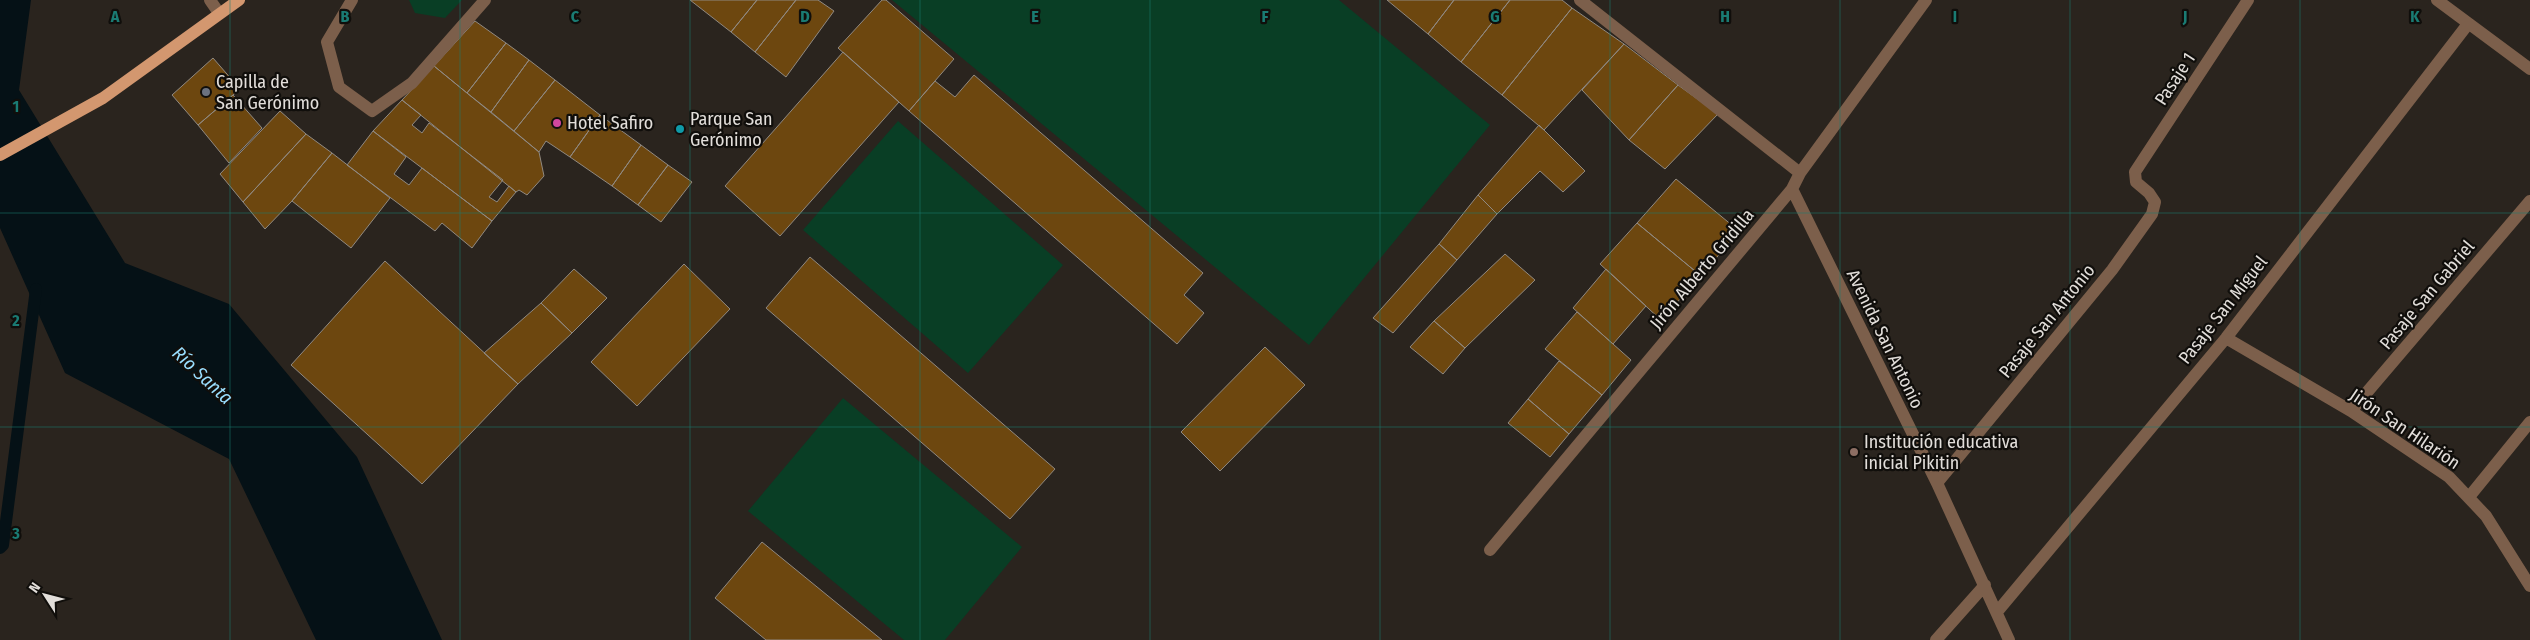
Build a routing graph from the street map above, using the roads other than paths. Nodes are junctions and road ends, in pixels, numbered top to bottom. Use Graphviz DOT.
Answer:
graph roads {
  1 [pos="210,0"];
  2 [pos="239,0"];
  3 [pos="352,0"];
  4 [pos="485,0"];
  5 [pos="1580,0"];
  6 [pos="1926,0"];
  7 [pos="2248,0"];
  8 [pos="2437,0"];
  9 [pos="2453,5"];
  10 [pos="219,13"];
  11 [pos="2468,24"];
  12 [pos="2530,69"];
  13 [pos="0,155"];
  14 [pos="1800,172"];
  15 [pos="2134,177"];
  16 [pos="1792,189"];
  17 [pos="2530,201"];
  18 [pos="2226,338"];
  19 [pos="2351,412"];
  20 [pos="2530,422"];
  21 [pos="1937,483"];
  22 [pos="2469,497"];
  23 [pos="1490,550"];
  24 [pos="1985,585"];
  25 [pos="2530,586"];
  26 [pos="1997,612"];
  27 [pos="1936,640"];
  28 [pos="2009,640"];
  1 -- 10 [label="street"];
  2 -- 10 [label="main road"];
  3 -- 4 [label="street"];
  5 -- 14 [label="street"];
  6 -- 14 [label="street, Jirón Alberto Gridilla"];
  7 -- 15 [label="street, Pasaje 1"];
  8 -- 9 [label="street"];
  9 -- 11 [label="street"];
  10 -- 13 [label="main road"];
  11 -- 12 [label="street"];
  11 -- 18 [label="street, Pasaje San Miguel"];
  14 -- 16 [label="street, Jirón Alberto Gridilla"];
  15 -- 21 [label="street, Pasaje San Antonio"];
  16 -- 21 [label="street, Avenida San Antonio"];
  16 -- 23 [label="street, Jirón Alberto Gridilla"];
  17 -- 19 [label="street, Pasaje San Gabriel"];
  18 -- 19 [label="street, Jirón San Hilarión"];
  18 -- 26 [label="street, Pasaje San Miguel"];
  19 -- 22 [label="street, Jirón San Hilarión"];
  20 -- 22 [label="street"];
  21 -- 24 [label="street, Avenida San Antonio"];
  22 -- 25 [label="street, Jirón San Hilarión"];
  24 -- 26 [label="street, Avenida San Antonio"];
  24 -- 27 [label="street"];
  26 -- 28 [label="street, Avenida San Antonio"];
}
